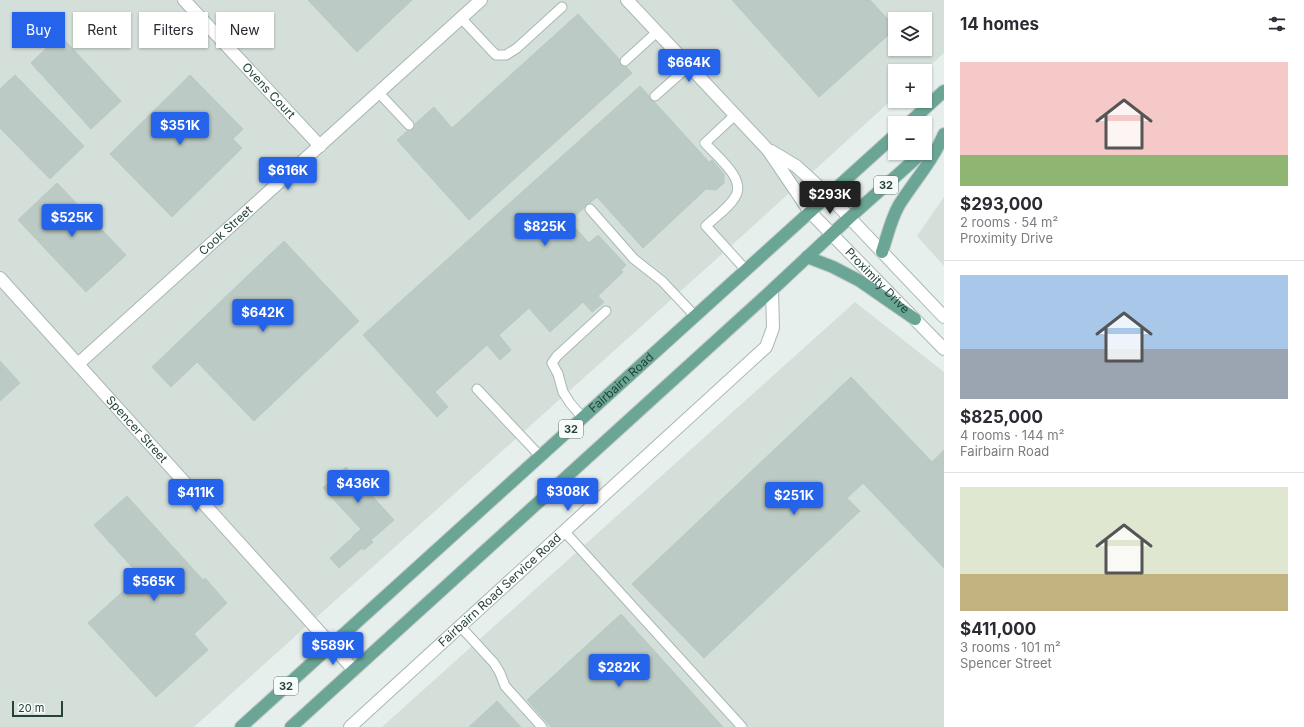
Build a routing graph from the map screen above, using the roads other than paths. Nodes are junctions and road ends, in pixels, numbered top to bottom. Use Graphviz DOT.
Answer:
graph roads {
  1 [pos="184,0"];
  2 [pos="481,0"];
  3 [pos="627,0"];
  4 [pos="562,7"];
  5 [pos="461,18"];
  6 [pos="657,32"];
  7 [pos="625,61"];
  8 [pos="689,66"];
  9 [pos="944,91"];
  10 [pos="379,93"];
  11 [pos="655,96"];
  12 [pos="735,115"];
  13 [pos="917,116"];
  14 [pos="409,125"];
  15 [pos="944,134"];
  16 [pos="888,141"];
  17 [pos="932,145"];
  18 [pos="320,146"];
  19 [pos="768,150"];
  20 [pos="914,160"];
  21 [pos="828,195"];
  22 [pos="590,209"];
  23 [pos="810,212"];
  24 [pos="849,218"];
  25 [pos="831,234"];
  26 [pos="882,252"];
  27 [pos="807,257"];
  28 [pos="746,270"];
  29 [pos="0,278"];
  30 [pos="772,290"];
  31 [pos="606,311"];
  32 [pos="695,316"];
  33 [pos="944,317"];
  34 [pos="915,319"];
  35 [pos="944,349"];
  36 [pos="78,364"];
  37 [pos="477,389"];
  38 [pos="583,418"];
  39 [pos="540,456"];
  40 [pos="564,531"];
  41 [pos="460,626"];
  42 [pos="331,646"];
  43 [pos="354,670"];
  44 [pos="241,727"];
  45 [pos="291,727"];
  46 [pos="350,727"];
  47 [pos="542,727"];
  48 [pos="742,727"];
  1 -- 18 [label="street, Ovens Court"];
  2 -- 5 [label="street, Cook Street"];
  3 -- 6 [label="street"];
  4 -- 5 [label="lane"];
  5 -- 10 [label="street, Cook Street"];
  6 -- 7 [label="lane"];
  6 -- 8 [label="street"];
  8 -- 11 [label="lane"];
  8 -- 12 [label="street"];
  9 -- 13 [label="main road"];
  10 -- 14 [label="lane"];
  10 -- 18 [label="street, Cook Street"];
  12 -- 19 [label="street"];
  12 -- 28 [label="lane"];
  15 -- 17 [label="main road"];
  15 -- 26 [label="main road"];
  16 -- 21 [label="main road, Fairbairn Road / 32"];
  18 -- 36 [label="street, Cook Street"];
  19 -- 21 [label="street, Proximity Drive"];
  19 -- 23 [label="street, Proximity Drive"];
  20 -- 24 [label="main road, 32"];
  21 -- 23 [label="main road, Fairbairn Road / 32"];
  21 -- 24 [label="street, Proximity Drive"];
  22 -- 32 [label="lane"];
  23 -- 25 [label="street, Proximity Drive"];
  23 -- 28 [label="main road, Fairbairn Road / 32"];
  24 -- 25 [label="main road, 32"];
  24 -- 26 [label="street, Proximity Drive"];
  25 -- 27 [label="main road, 32"];
  25 -- 34 [label="street, Proximity Drive"];
  26 -- 33 [label="street, Proximity Drive"];
  27 -- 30 [label="main road, 32"];
  27 -- 34 [label="main road"];
  28 -- 32 [label="main road, Fairbairn Road / 32"];
  29 -- 36 [label="street, Spencer Street"];
  30 -- 40 [label="street, Fairbairn Road Service Road"];
  30 -- 43 [label="main road, 32"];
  31 -- 38 [label="lane"];
  32 -- 38 [label="main road, Fairbairn Road / 32"];
  34 -- 35 [label="street, Proximity Drive"];
  36 -- 42 [label="street, Spencer Street"];
  37 -- 39 [label="lane"];
  38 -- 39 [label="main road, Fairbairn Road / 32"];
  39 -- 42 [label="main road, Fairbairn Road / 32"];
  40 -- 41 [label="street, Fairbairn Road Service Road"];
  40 -- 48 [label="lane"];
  41 -- 46 [label="street, Fairbairn Road Service Road"];
  41 -- 47 [label="lane"];
  42 -- 43 [label="street, Spencer Street"];
  42 -- 44 [label="main road, Fairbairn Road / 32"];
  43 -- 45 [label="main road, 32"];
}
